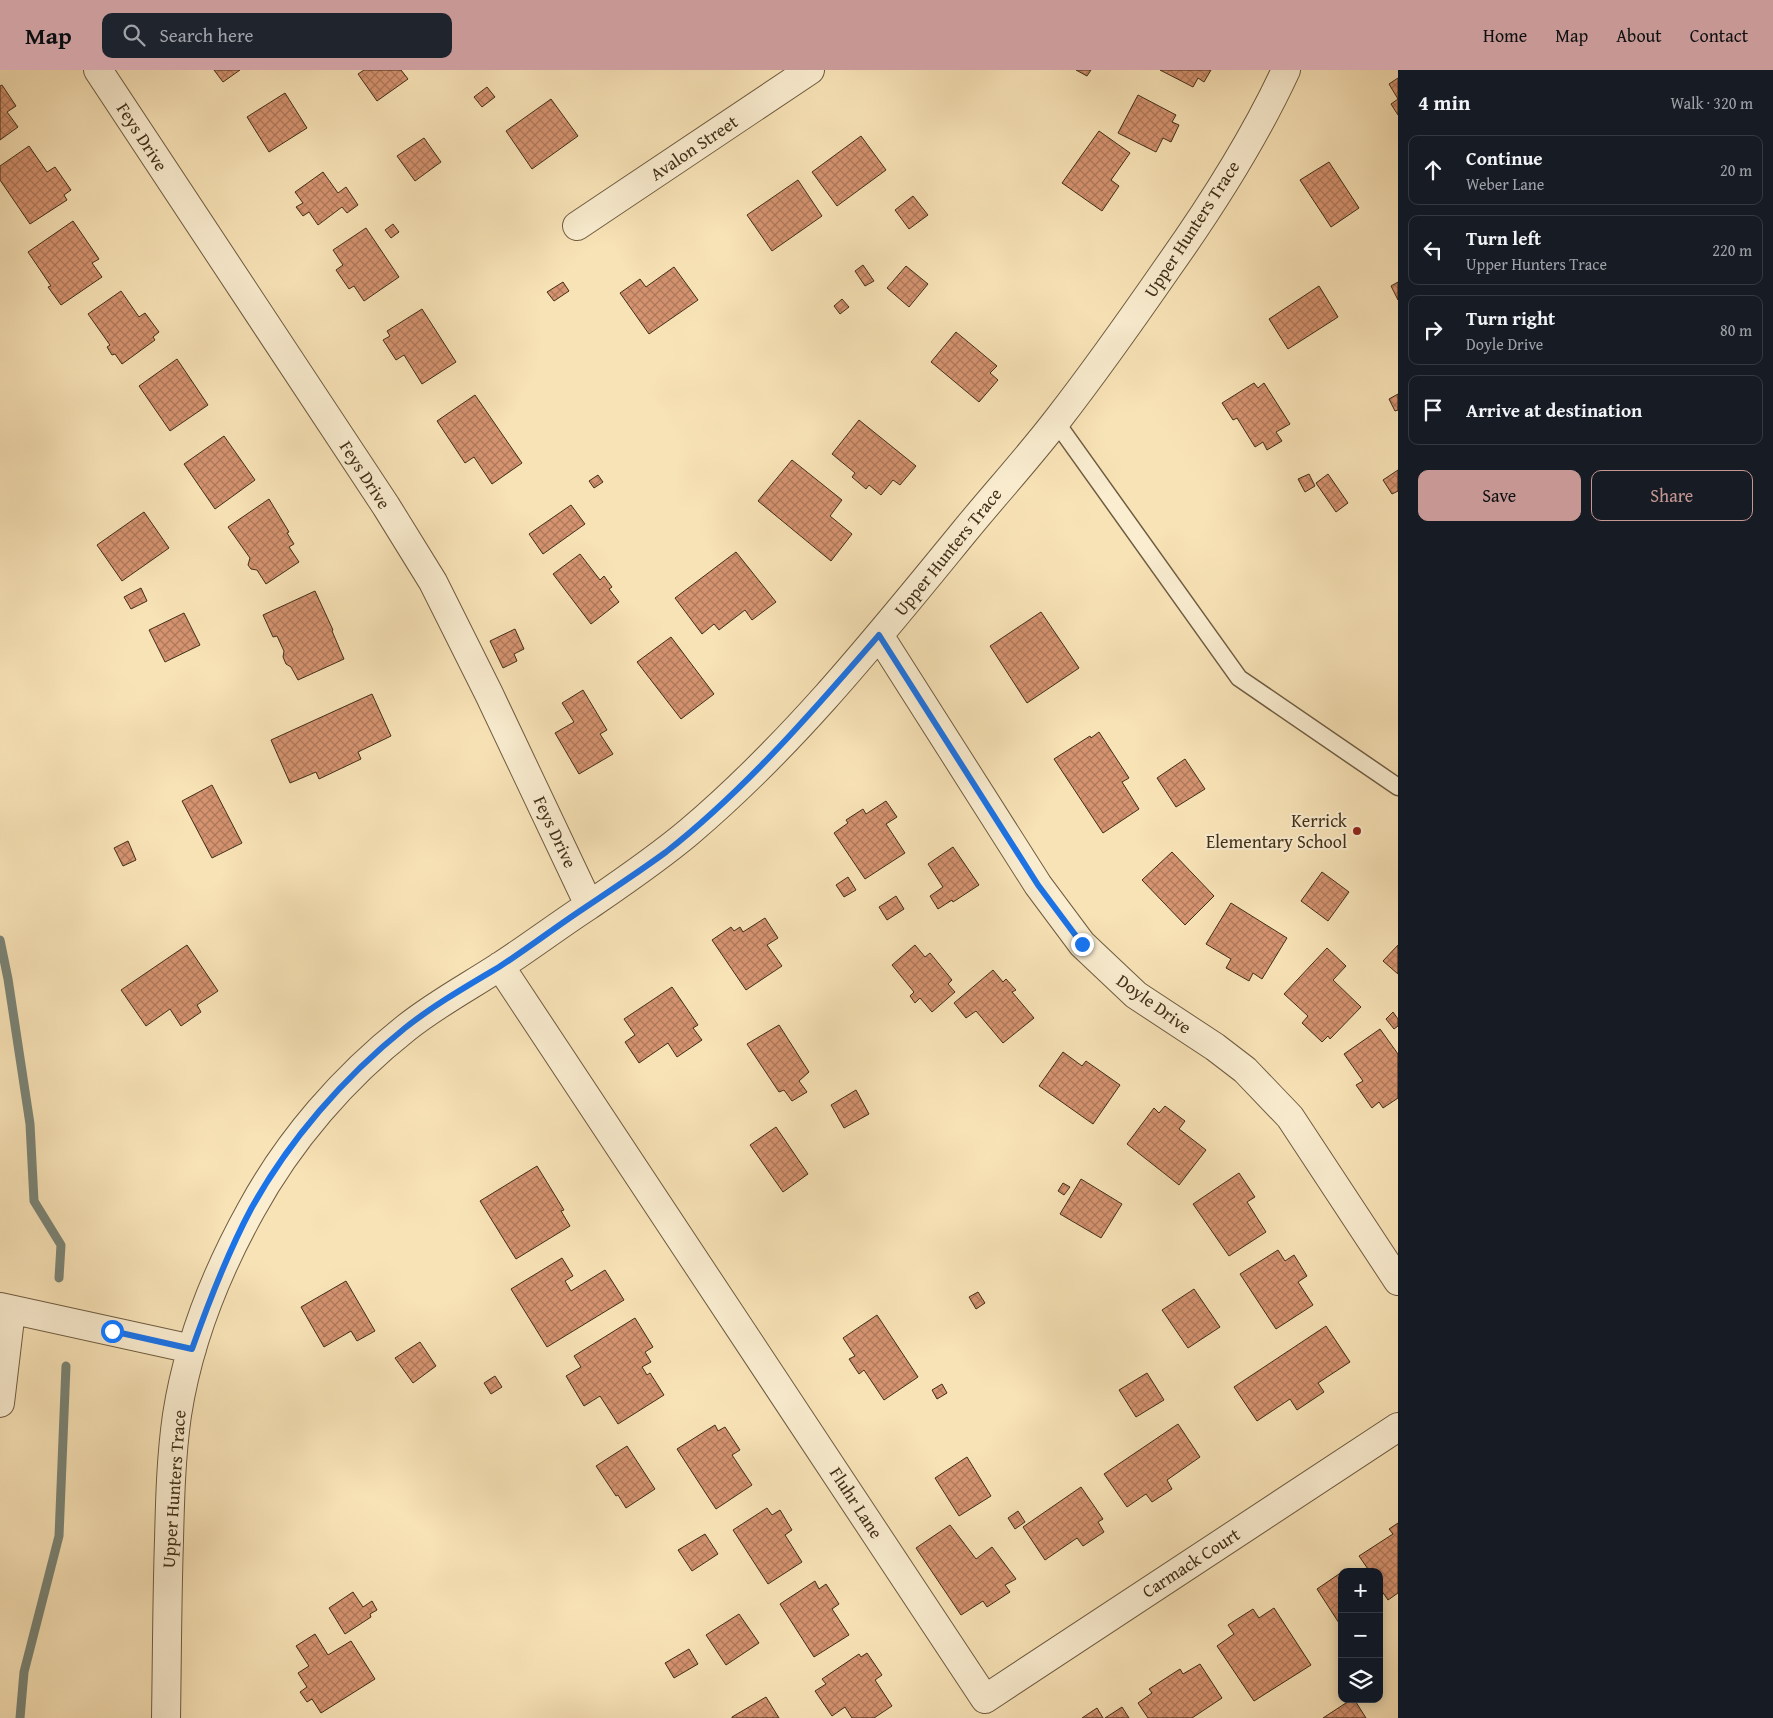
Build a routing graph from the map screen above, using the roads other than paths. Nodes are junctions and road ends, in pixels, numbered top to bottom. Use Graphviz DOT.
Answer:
graph roads {
  1 [pos="98,70"];
  2 [pos="810,70"];
  3 [pos="1286,70"];
  4 [pos="577,226"];
  5 [pos="1056,422"];
  6 [pos="879,635"];
  7 [pos="1398,787"];
  8 [pos="589,905"];
  9 [pos="500,966"];
  10 [pos="1398,1281"];
  11 [pos="6,1308"];
  12 [pos="192,1349"];
  13 [pos="0,1403"];
  14 [pos="1398,1427"];
  15 [pos="985,1699"];
  16 [pos="166,1718"];
  1 -- 8 [label="street, Feys Drive"];
  2 -- 4 [label="street, Avalon Street"];
  3 -- 5 [label="street, Upper Hunters Trace"];
  5 -- 6 [label="street, Upper Hunters Trace"];
  5 -- 7 [label="lane"];
  6 -- 8 [label="street, Upper Hunters Trace"];
  6 -- 10 [label="street, Doyle Drive"];
  8 -- 9 [label="street, Upper Hunters Trace"];
  9 -- 12 [label="street, Upper Hunters Trace"];
  9 -- 15 [label="street, Fluhr Lane"];
  11 -- 12 [label="street"];
  11 -- 13 [label="street"];
  12 -- 16 [label="street, Upper Hunters Trace"];
  14 -- 15 [label="street, Carmack Court"];
}
